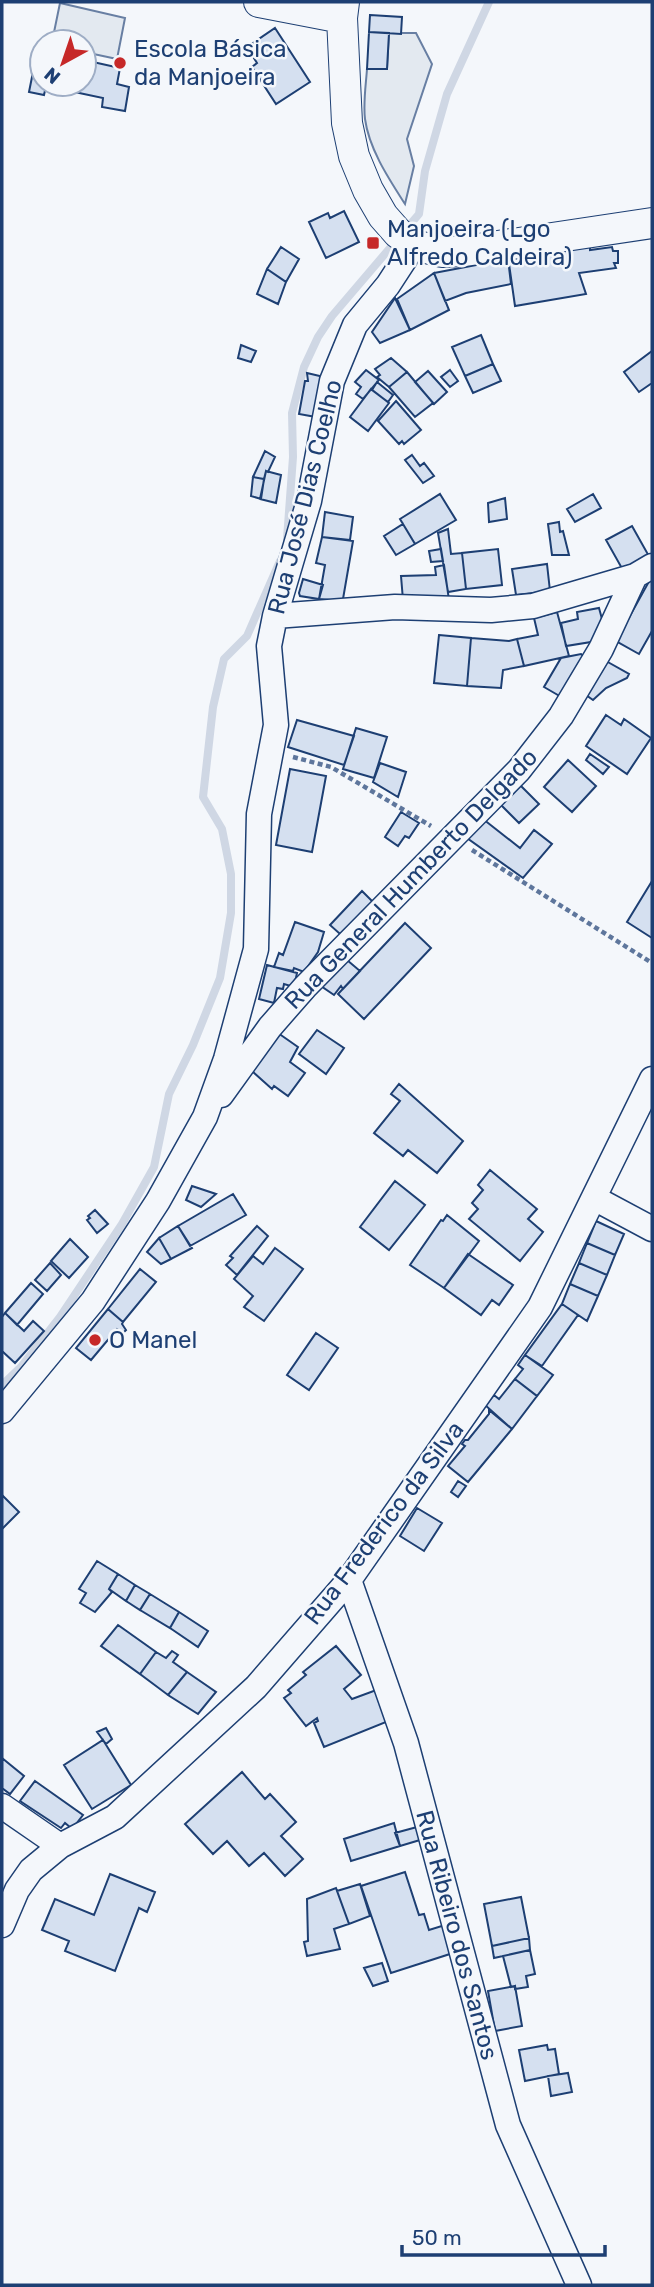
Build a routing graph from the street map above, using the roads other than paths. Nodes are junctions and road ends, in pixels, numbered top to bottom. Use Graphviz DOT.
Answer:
graph roads {
  1 [pos="259,2"];
  2 [pos="343,10"];
  3 [pos="652,223"];
  4 [pos="414,245"];
  5 [pos="643,571"];
  6 [pos="275,617"];
  7 [pos="652,1079"];
  8 [pos="205,1117"];
  9 [pos="594,1198"];
  10 [pos="652,1228"];
  11 [pos="2,1411"];
  12 [pos="349,1580"];
  13 [pos="2,1806"];
  14 [pos="60,1846"];
  15 [pos="2,1925"];
  16 [pos="579,2285"];
  1 -- 2 [label="street"];
  2 -- 4 [label="street"];
  3 -- 4 [label="street"];
  4 -- 6 [label="street, Rua José Dias Coelho"];
  5 -- 6 [label="street"];
  5 -- 8 [label="street, Rua General Humberto Delgado"];
  6 -- 8 [label="street, Rua José Dias Coelho"];
  7 -- 9 [label="street, Rua Frederico da Silva"];
  8 -- 11 [label="street, Rua José Dias Coelho"];
  9 -- 10 [label="street"];
  9 -- 12 [label="street, Rua Frederico da Silva"];
  12 -- 14 [label="street, Rua Frederico da Silva"];
  12 -- 16 [label="street, Rua Ribeiro dos Santos"];
  13 -- 14 [label="street"];
  14 -- 15 [label="street, Rua Frederico da Silva"];
}
